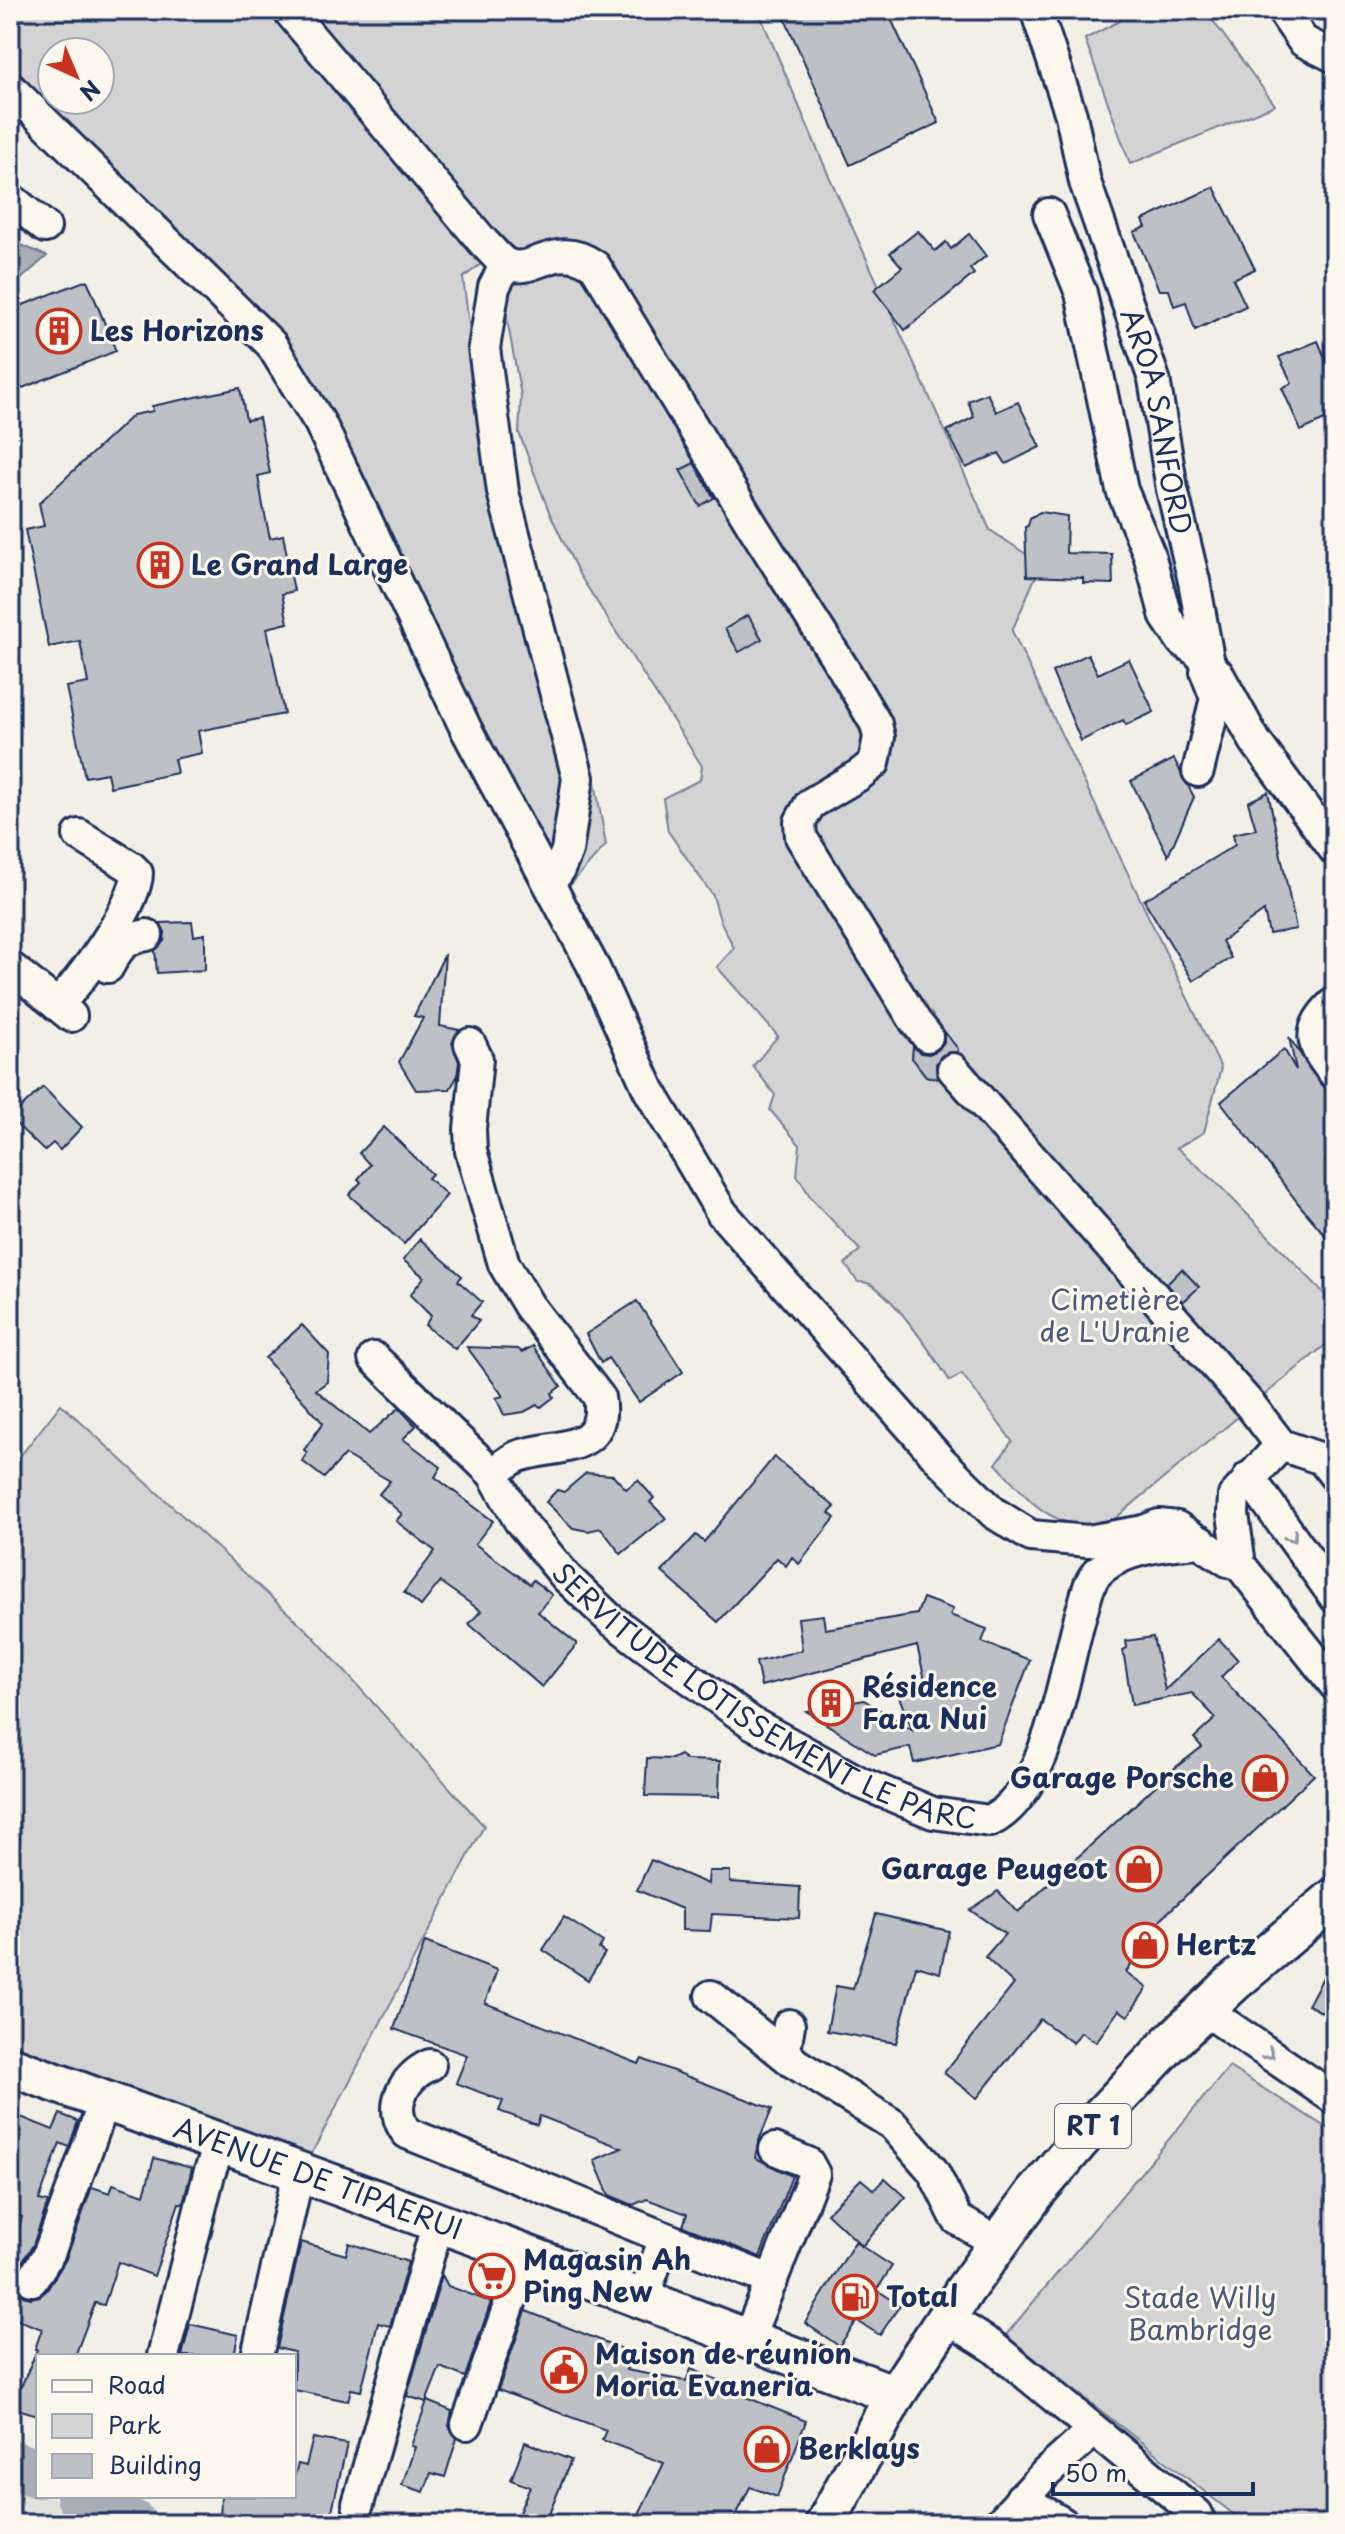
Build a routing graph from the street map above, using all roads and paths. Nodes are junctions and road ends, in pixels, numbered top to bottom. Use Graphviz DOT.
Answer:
graph roads {
  1 [pos="288,10"];
  2 [pos="1036,10"];
  3 [pos="1282,10"];
  4 [pos="1335,57"];
  5 [pos="10,88"];
  6 [pos="10,202"];
  7 [pos="1049,214"];
  8 [pos="45,227"];
  9 [pos="506,264"];
  10 [pos="1203,658"];
  11 [pos="1198,771"];
  12 [pos="79,835"];
  13 [pos="1335,851"];
  14 [pos="1335,875"];
  15 [pos="549,882"];
  16 [pos="147,935"];
  17 [pos="10,967"];
  18 [pos="1335,1002"];
  19 [pos="57,1005"];
  20 [pos="927,1036"];
  21 [pos="470,1044"];
  22 [pos="953,1069"];
  23 [pos="1335,1074"];
  24 [pos="374,1358"];
  25 [pos="1281,1445"];
  26 [pos="493,1474"];
  27 [pos="1335,1476"];
  28 [pos="1249,1477"];
  29 [pos="1201,1542"];
  30 [pos="1240,1565"];
  31 [pos="1335,1597"];
  32 [pos="1335,1685"];
  33 [pos="1335,1897"];
  34 [pos="711,1996"];
  35 [pos="1205,2010"];
  36 [pos="789,2025"];
  37 [pos="793,2062"];
  38 [pos="430,2065"];
  39 [pos="10,2066"];
  40 [pos="1335,2099"];
  41 [pos="105,2100"];
  42 [pos="215,2139"];
  43 [pos="775,2149"];
  44 [pos="299,2170"];
  45 [pos="438,2222"];
  46 [pos="665,2238"];
  47 [pos="998,2243"];
  48 [pos="527,2255"];
  49 [pos="32,2280"];
  50 [pos="772,2281"];
  51 [pos="164,2283"];
  52 [pos="643,2298"];
  53 [pos="946,2317"];
  54 [pos="748,2339"];
  55 [pos="164,2354"];
  56 [pos="257,2354"];
  57 [pos="895,2395"];
  58 [pos="467,2424"];
  59 [pos="1093,2431"];
  60 [pos="1021,2498"];
  61 [pos="358,2504"];
  62 [pos="825,2524"];
  63 [pos="999,2524"];
  64 [pos="1064,2524"];
  65 [pos="1201,2524"];
  1 -- 9 [label="street"];
  2 -- 10 [label="street, AROA SANFORD"];
  3 -- 4 [label="street"];
  5 -- 15 [label="street"];
  6 -- 8 [label="street"];
  7 -- 10 [label="street"];
  9 -- 15 [label="street"];
  9 -- 20 [label="street"];
  10 -- 11 [label="street, AROA SANFORD"];
  10 -- 13 [label="street"];
  12 -- 19 [label="street"];
  13 -- 14 [label="street"];
  15 -- 29 [label="street"];
  16 -- 19 [label="street"];
  17 -- 19 [label="street"];
  18 -- 23 [label="street"];
  21 -- 26 [label="street"];
  22 -- 25 [label="street"];
  24 -- 26 [label="street, SERVITUDE LOTISSEMENT LE PARC"];
  25 -- 27 [label="street"];
  25 -- 28 [label="street"];
  26 -- 29 [label="street, SERVITUDE LOTISSEMENT LE PARC"];
  28 -- 30 [label="street"];
  28 -- 31 [label="street, one-way"];
  29 -- 30 [label="street"];
  30 -- 32 [label="street"];
  33 -- 35 [label="main road, RT 1"];
  34 -- 37 [label="street"];
  35 -- 40 [label="street, one-way"];
  35 -- 47 [label="main road, RT 1"];
  36 -- 37 [label="street"];
  37 -- 47 [label="street"];
  38 -- 46 [label="street"];
  39 -- 41 [label="main road, AVENUE DE TIPAERUI"];
  41 -- 42 [label="main road, AVENUE DE TIPAERUI"];
  41 -- 49 [label="street"];
  42 -- 44 [label="main road, AVENUE DE TIPAERUI"];
  42 -- 51 [label="street"];
  42 -- 55 [label="street"];
  43 -- 50 [label="street"];
  44 -- 45 [label="main road, AVENUE DE TIPAERUI"];
  44 -- 56 [label="street"];
  45 -- 48 [label="main road, AVENUE DE TIPAERUI"];
  45 -- 61 [label="street"];
  46 -- 50 [label="street"];
  46 -- 52 [label="street"];
  47 -- 53 [label="main road, RT 1"];
  48 -- 52 [label="main road, AVENUE DE TIPAERUI"];
  48 -- 58 [label="street"];
  50 -- 54 [label="street"];
  52 -- 54 [label="main road, AVENUE DE TIPAERUI"];
  53 -- 57 [label="main road, RT 1"];
  53 -- 59 [label="street"];
  54 -- 57 [label="main road, AVENUE DE TIPAERUI"];
  57 -- 62 [label="main road, RT 1"];
  59 -- 60 [label="street"];
  59 -- 65 [label="street"];
  60 -- 63 [label="street"];
  60 -- 64 [label="street"];
}
